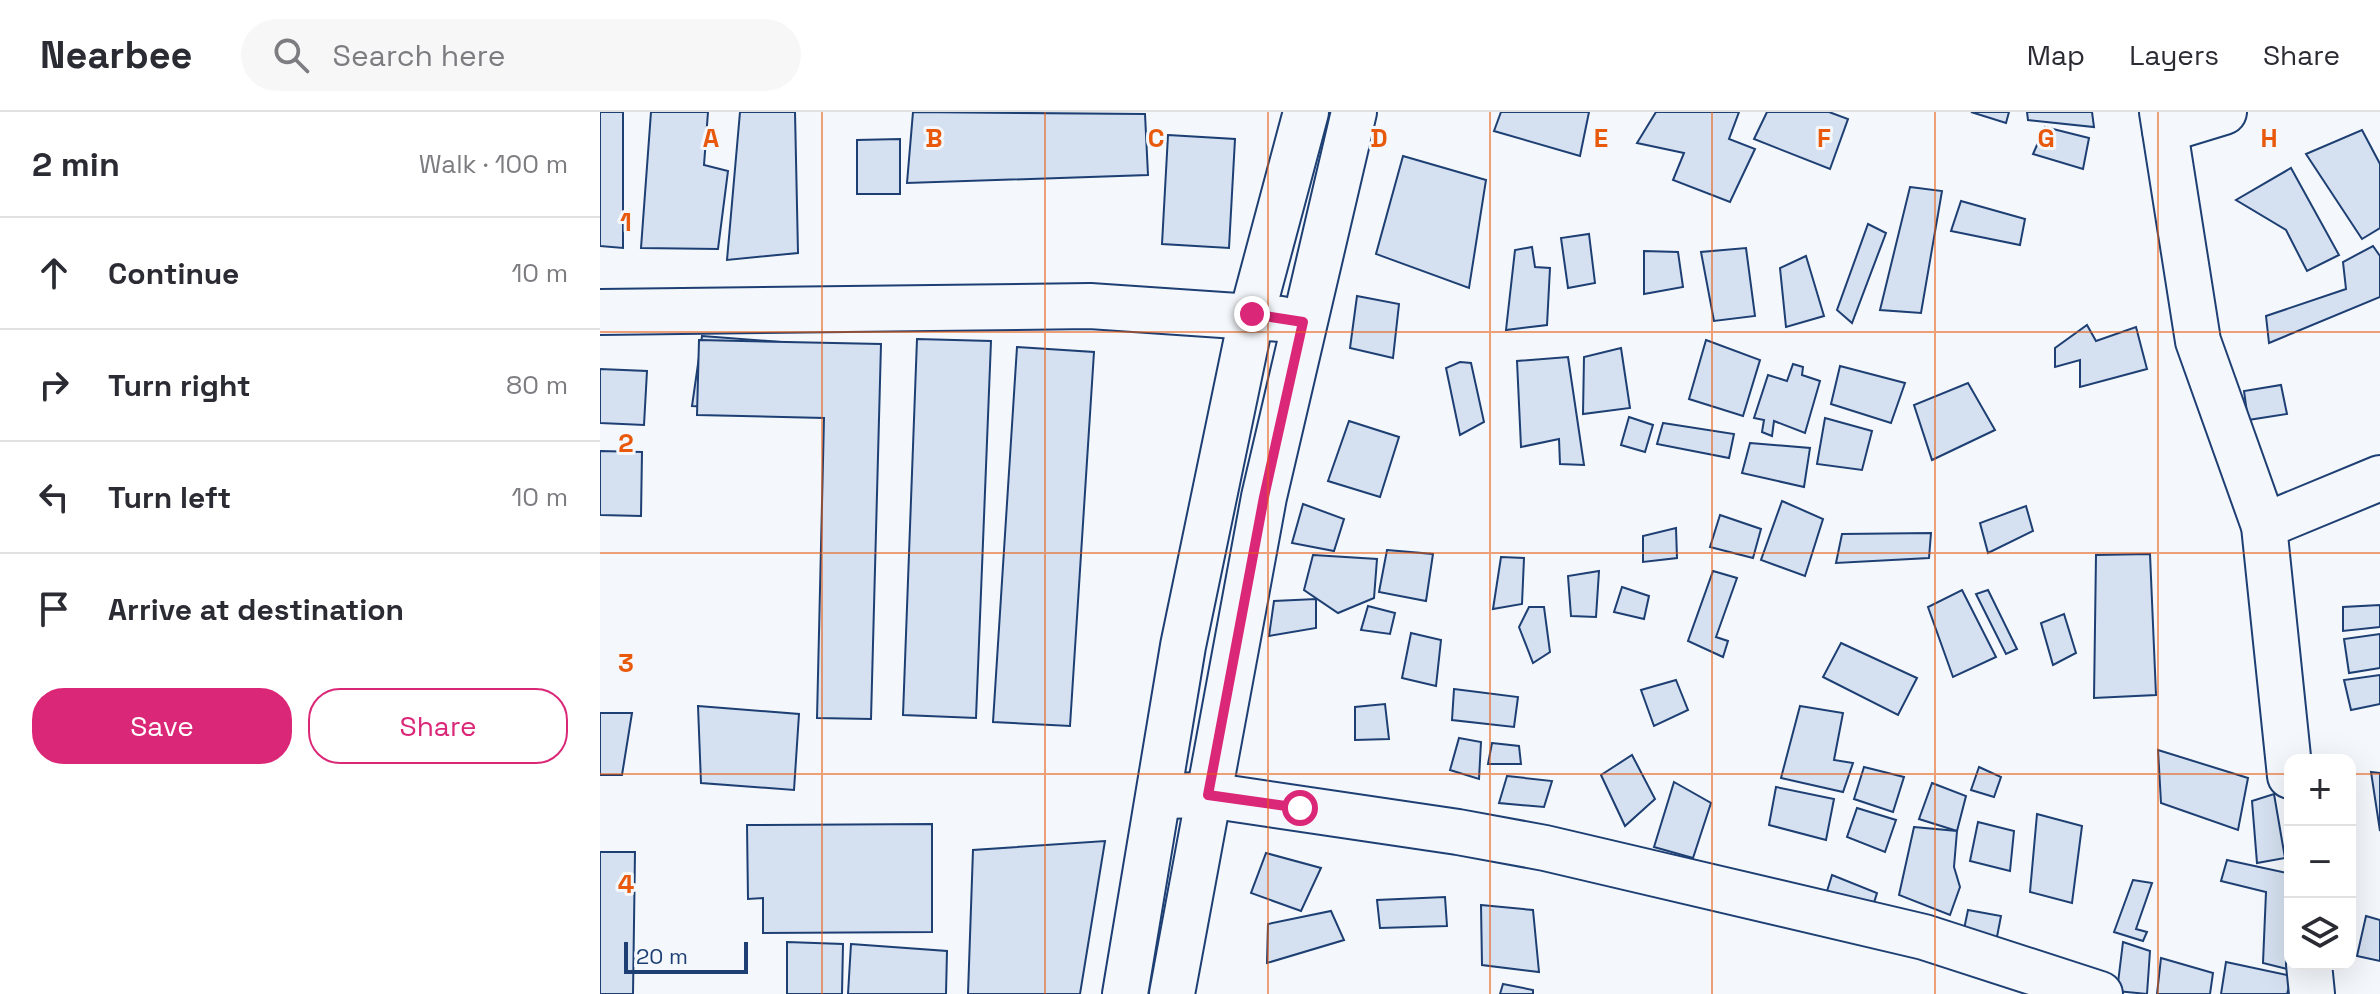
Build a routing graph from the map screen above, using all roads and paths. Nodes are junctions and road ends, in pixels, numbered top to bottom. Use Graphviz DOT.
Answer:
graph roads {
  1 [pos="1306,112"];
  2 [pos="1354,112"];
  3 [pos="2224,112"];
  4 [pos="2164,121"];
  5 [pos="600,312"];
  6 [pos="1252,314"];
  7 [pos="1303,322"];
  8 [pos="2380,478"];
  9 [pos="2264,526"];
  10 [pos="2288,754"];
  11 [pos="1208,795"];
  12 [pos="1159,796"];
  13 [pos="2310,970"];
  14 [pos="1125,994"];
  15 [pos="1172,994"];
  16 [pos="2100,994"];
  17 [pos="2312,994"];
  1 -- 6 [label="street"];
  2 -- 7 [label="street"];
  3 -- 4 [label="street"];
  4 -- 9 [label="street"];
  5 -- 6 [label="street"];
  6 -- 7 [label="street"];
  6 -- 12 [label="street"];
  7 -- 11 [label="street"];
  8 -- 9 [label="street"];
  9 -- 10 [label="street"];
  11 -- 12 [label="street"];
  11 -- 15 [label="street"];
  11 -- 16 [label="street"];
  12 -- 14 [label="street"];
  13 -- 17 [label="street"];
}
